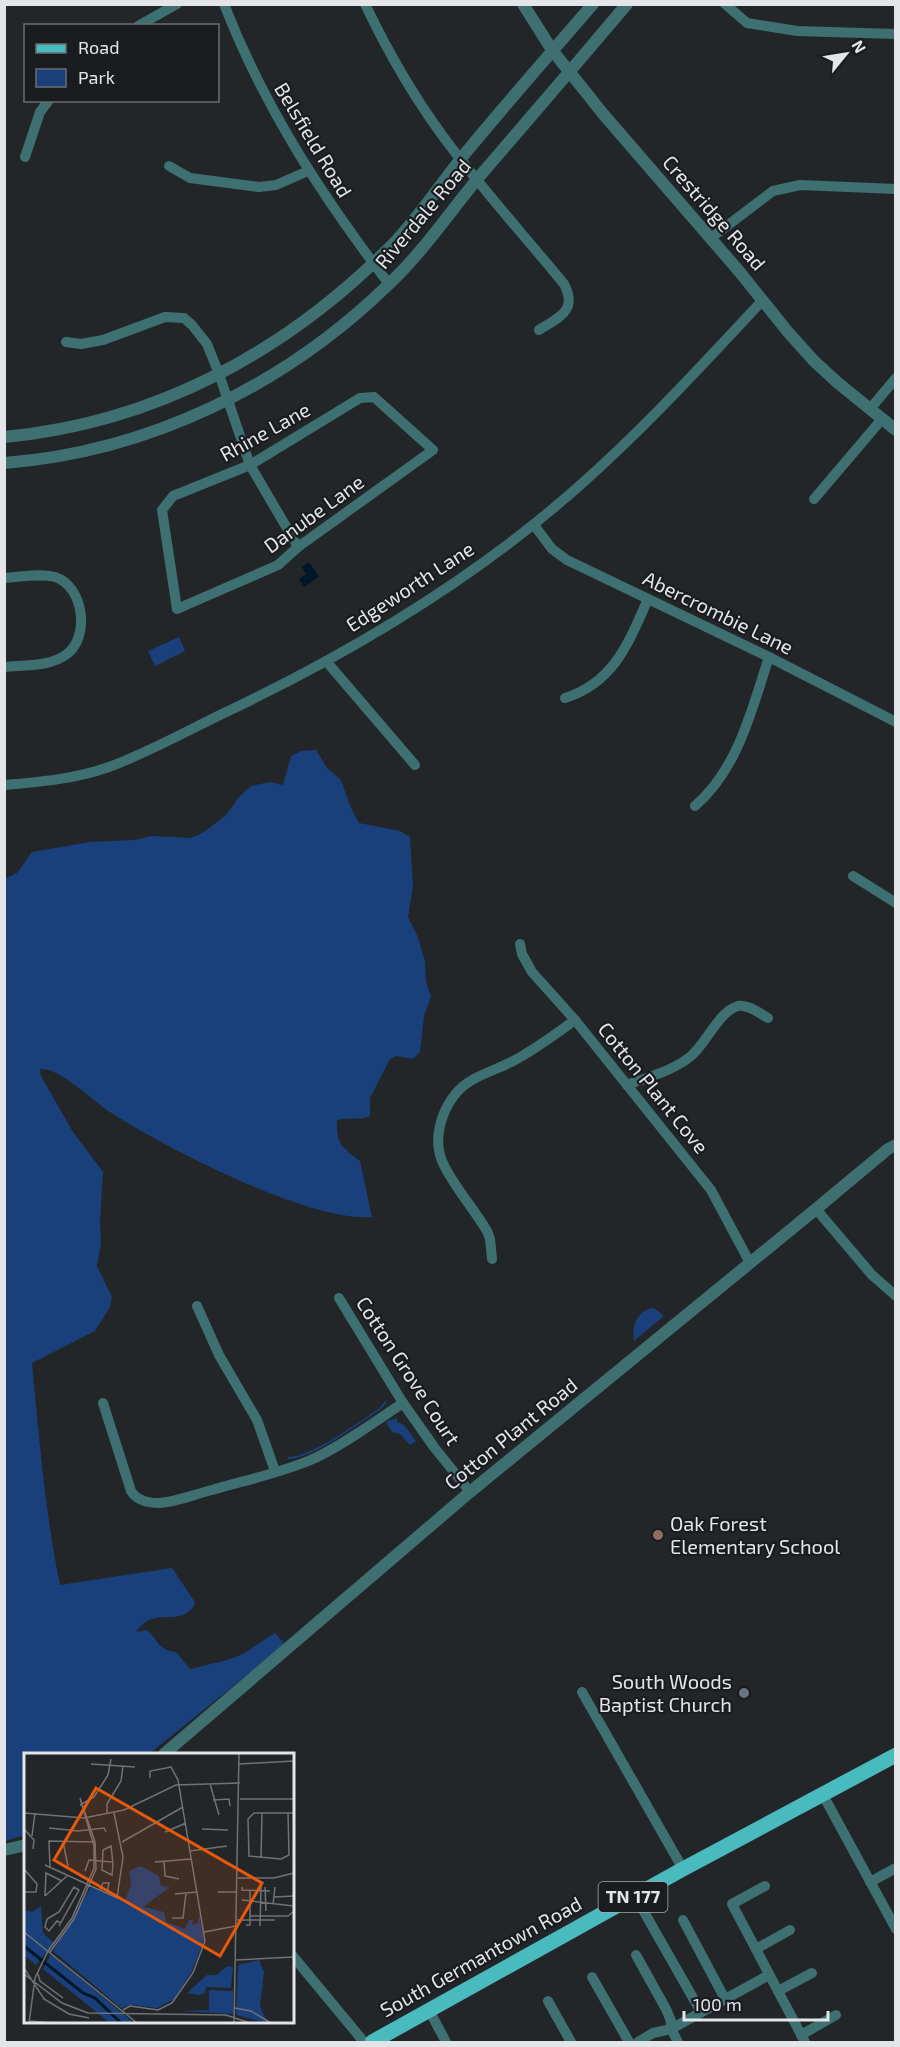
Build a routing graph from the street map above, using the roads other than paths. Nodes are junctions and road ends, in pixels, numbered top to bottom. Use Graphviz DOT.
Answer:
graph roads {
  1 [pos="177,4"];
  2 [pos="224,4"];
  3 [pos="365,4"];
  4 [pos="524,4"];
  5 [pos="593,4"];
  6 [pos="627,4"];
  7 [pos="724,4"];
  8 [pos="142,24"];
  9 [pos="896,34"];
  10 [pos="552,50"];
  11 [pos="569,72"];
  12 [pos="48,102"];
  13 [pos="25,157"];
  14 [pos="460,159"];
  15 [pos="168,166"];
  16 [pos="308,171"];
  17 [pos="477,180"];
  18 [pos="896,189"];
  19 [pos="711,238"];
  20 [pos="373,263"];
  21 [pos="389,284"];
  22 [pos="763,300"];
  23 [pos="539,330"];
  24 [pos="66,342"];
  25 [pos="219,374"];
  26 [pos="896,378"];
  27 [pos="229,398"];
  28 [pos="870,409"];
  29 [pos="882,419"];
  30 [pos="896,430"];
  31 [pos="4,436"];
  32 [pos="433,450"];
  33 [pos="4,463"];
  34 [pos="250,465"];
  35 [pos="814,499"];
  36 [pos="534,525"];
  37 [pos="298,547"];
  38 [pos="4,578"];
  39 [pos="648,599"];
  40 [pos="177,609"];
  41 [pos="769,657"];
  42 [pos="327,661"];
  43 [pos="4,667"];
  44 [pos="565,698"];
  45 [pos="896,722"];
  46 [pos="415,765"];
  47 [pos="4,785"];
  48 [pos="695,806"];
  49 [pos="853,876"];
  50 [pos="896,903"];
  51 [pos="520,944"];
  52 [pos="768,1018"];
  53 [pos="575,1020"];
  54 [pos="627,1084"];
  55 [pos="896,1137"];
  56 [pos="892,1147"];
  57 [pos="816,1209"];
  58 [pos="492,1259"];
  59 [pos="750,1263"];
  60 [pos="896,1296"];
  61 [pos="339,1298"];
  62 [pos="197,1306"];
  63 [pos="103,1403"];
  64 [pos="403,1403"];
  65 [pos="275,1471"];
  66 [pos="470,1492"];
  67 [pos="582,1692"];
  68 [pos="166,1753"];
  69 [pos="896,1755"];
  70 [pos="824,1795"];
  71 [pos="24,1845"];
  72 [pos="4,1850"];
  73 [pos="896,1868"];
  74 [pos="683,1869"];
  75 [pos="870,1882"];
  76 [pos="765,1886"];
  77 [pos="635,1896"];
  78 [pos="683,1920"];
  79 [pos="896,1929"];
  80 [pos="790,1930"];
  81 [pos="756,1949"];
  82 [pos="636,1955"];
  83 [pos="294,1956"];
  84 [pos="812,1973"];
  85 [pos="769,1975"];
  86 [pos="592,1977"];
  87 [pos="778,1991"];
  88 [pos="725,1999"];
  89 [pos="548,2001"];
  90 [pos="429,2010"];
  91 [pos="701,2012"];
  92 [pos="836,2015"];
  93 [pos="671,2029"];
  94 [pos="803,2039"];
  95 [pos="364,2043"];
  96 [pos="372,2043"];
  97 [pos="446,2043"];
  98 [pos="571,2043"];
  99 [pos="629,2043"];
  100 [pos="638,2043"];
  101 [pos="678,2043"];
  1 -- 8 [label="street"];
  2 -- 16 [label="street, Belsfield Road"];
  3 -- 14 [label="street"];
  4 -- 10 [label="street, Crestridge Road"];
  5 -- 10 [label="street, Riverdale Road"];
  6 -- 11 [label="street, Riverdale Road"];
  7 -- 9 [label="street"];
  10 -- 11 [label="street, Crestridge Road"];
  10 -- 14 [label="street, Riverdale Road"];
  11 -- 17 [label="street, Riverdale Road"];
  11 -- 19 [label="street, Crestridge Road"];
  12 -- 13 [label="street"];
  14 -- 17 [label="street"];
  14 -- 20 [label="street, Riverdale Road"];
  15 -- 16 [label="street"];
  16 -- 20 [label="street, Belsfield Road"];
  17 -- 21 [label="street, Riverdale Road"];
  17 -- 23 [label="street"];
  18 -- 19 [label="street"];
  19 -- 22 [label="street, Crestridge Road"];
  20 -- 21 [label="street, Belsfield Road"];
  20 -- 25 [label="street, Riverdale Road"];
  21 -- 27 [label="street, Riverdale Road"];
  22 -- 28 [label="street, Crestridge Road"];
  22 -- 36 [label="street, Edgeworth Lane"];
  24 -- 25 [label="street"];
  25 -- 27 [label="street"];
  25 -- 31 [label="street, Riverdale Road"];
  26 -- 28 [label="street"];
  27 -- 33 [label="street, Riverdale Road"];
  27 -- 34 [label="street"];
  28 -- 29 [label="street, Crestridge Road"];
  29 -- 30 [label="street, Crestridge Road"];
  29 -- 35 [label="street"];
  32 -- 34 [label="street, Rhine Lane"];
  32 -- 37 [label="street, Danube Lane"];
  34 -- 37 [label="street"];
  34 -- 40 [label="street, Rhine Lane"];
  36 -- 39 [label="street, Abercrombie Lane"];
  36 -- 42 [label="street, Edgeworth Lane"];
  37 -- 40 [label="street, Danube Lane"];
  38 -- 43 [label="street"];
  39 -- 41 [label="street, Abercrombie Lane"];
  39 -- 44 [label="street"];
  41 -- 45 [label="street, Abercrombie Lane"];
  41 -- 48 [label="street"];
  42 -- 46 [label="street"];
  42 -- 47 [label="street, Edgeworth Lane"];
  49 -- 50 [label="street"];
  51 -- 53 [label="street, Cotton Plant Cove"];
  52 -- 54 [label="street"];
  53 -- 54 [label="street, Cotton Plant Cove"];
  53 -- 58 [label="street"];
  54 -- 59 [label="street, Cotton Plant Cove"];
  55 -- 56 [label="street, Cotton Plant Road"];
  56 -- 57 [label="street, Cotton Plant Road"];
  57 -- 59 [label="street, Cotton Plant Road"];
  57 -- 60 [label="street"];
  59 -- 66 [label="street, Cotton Plant Road"];
  61 -- 64 [label="street, Cotton Grove Court"];
  62 -- 65 [label="street"];
  63 -- 65 [label="street"];
  64 -- 65 [label="street"];
  64 -- 66 [label="street, Cotton Grove Court"];
  66 -- 68 [label="street, Cotton Plant Road"];
  67 -- 74 [label="street"];
  69 -- 70 [label="main road, South Germantown Road / TN 177"];
  70 -- 74 [label="main road, South Germantown Road / TN 177"];
  70 -- 75 [label="street"];
  71 -- 72 [label="street"];
  73 -- 75 [label="street"];
  74 -- 77 [label="main road, South Germantown Road / TN 177"];
  75 -- 79 [label="street"];
  76 -- 81 [label="street"];
  77 -- 90 [label="main road, South Germantown Road / TN 177"];
  77 -- 91 [label="street"];
  78 -- 88 [label="street"];
  80 -- 81 [label="street"];
  81 -- 85 [label="street"];
  82 -- 93 [label="street"];
  83 -- 95 [label="street"];
  84 -- 87 [label="street"];
  85 -- 87 [label="street"];
  85 -- 88 [label="street"];
  86 -- 99 [label="street"];
  87 -- 94 [label="street"];
  88 -- 91 [label="street"];
  89 -- 98 [label="street"];
  90 -- 96 [label="main road, South Germantown Road / TN 177"];
  90 -- 97 [label="street"];
  91 -- 93 [label="street"];
  92 -- 94 [label="street"];
  93 -- 100 [label="street"];
  93 -- 101 [label="street"];
}
